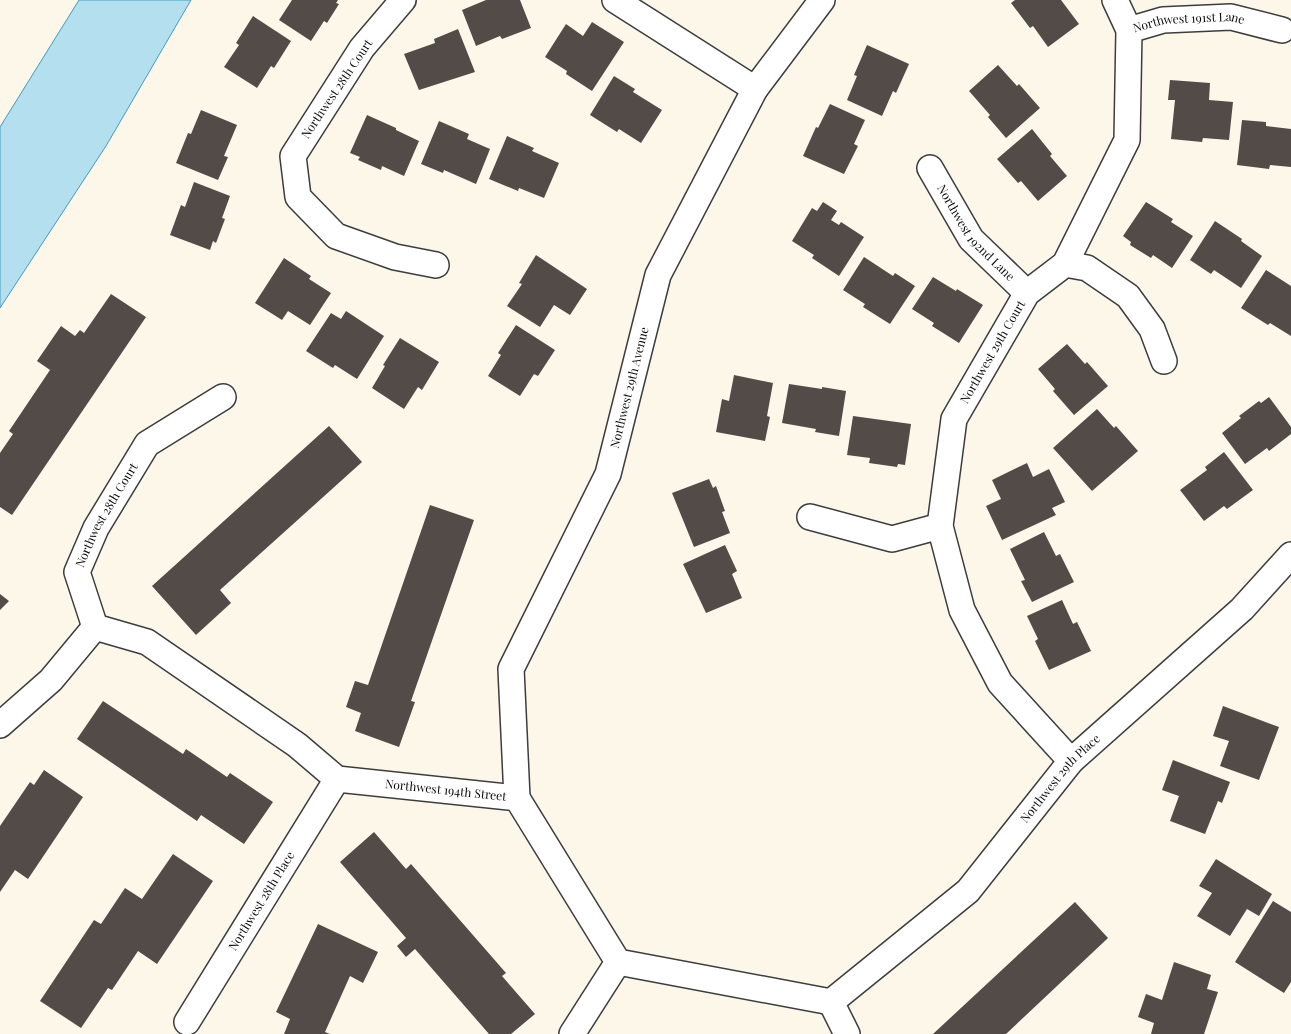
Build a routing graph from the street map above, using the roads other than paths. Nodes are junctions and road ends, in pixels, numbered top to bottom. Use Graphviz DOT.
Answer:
graph roads {
  1 [pos="403,0"];
  2 [pos="615,0"];
  3 [pos="822,0"];
  4 [pos="1115,0"];
  5 [pos="1128,30"];
  6 [pos="1282,30"];
  7 [pos="755,89"];
  8 [pos="930,168"];
  9 [pos="436,264"];
  10 [pos="1065,264"];
  11 [pos="1027,293"];
  12 [pos="1164,362"];
  13 [pos="223,397"];
  14 [pos="810,517"];
  15 [pos="940,526"];
  16 [pos="1291,555"];
  17 [pos="95,627"];
  18 [pos="0,725"];
  19 [pos="1071,761"];
  20 [pos="337,779"];
  21 [pos="517,798"];
  22 [pos="618,962"];
  23 [pos="831,1002"];
  24 [pos="187,1022"];
  25 [pos="572,1034"];
  26 [pos="848,1034"];
  1 -- 9 [label="street, Northwest 28th Court"];
  2 -- 7 [label="street"];
  3 -- 7 [label="street, Northwest 29th Avenue"];
  4 -- 5 [label="street, Northwest 191st Lane"];
  5 -- 6 [label="street, Northwest 191st Lane"];
  5 -- 10 [label="street, Northwest 29th Court"];
  7 -- 21 [label="street, Northwest 29th Avenue"];
  8 -- 11 [label="street, Northwest 192nd Lane"];
  10 -- 11 [label="street, Northwest 29th Court"];
  10 -- 12 [label="street"];
  11 -- 15 [label="street, Northwest 29th Court"];
  13 -- 17 [label="street, Northwest 28th Court"];
  14 -- 15 [label="street"];
  15 -- 19 [label="street"];
  16 -- 19 [label="street, Northwest 29th Place"];
  17 -- 18 [label="street"];
  17 -- 20 [label="street"];
  19 -- 23 [label="street, Northwest 29th Place"];
  20 -- 21 [label="street, Northwest 194th Street"];
  20 -- 24 [label="street, Northwest 28th Place"];
  21 -- 22 [label="street, Northwest 194th Street"];
  22 -- 23 [label="street"];
  22 -- 25 [label="street"];
  23 -- 26 [label="street"];
}
